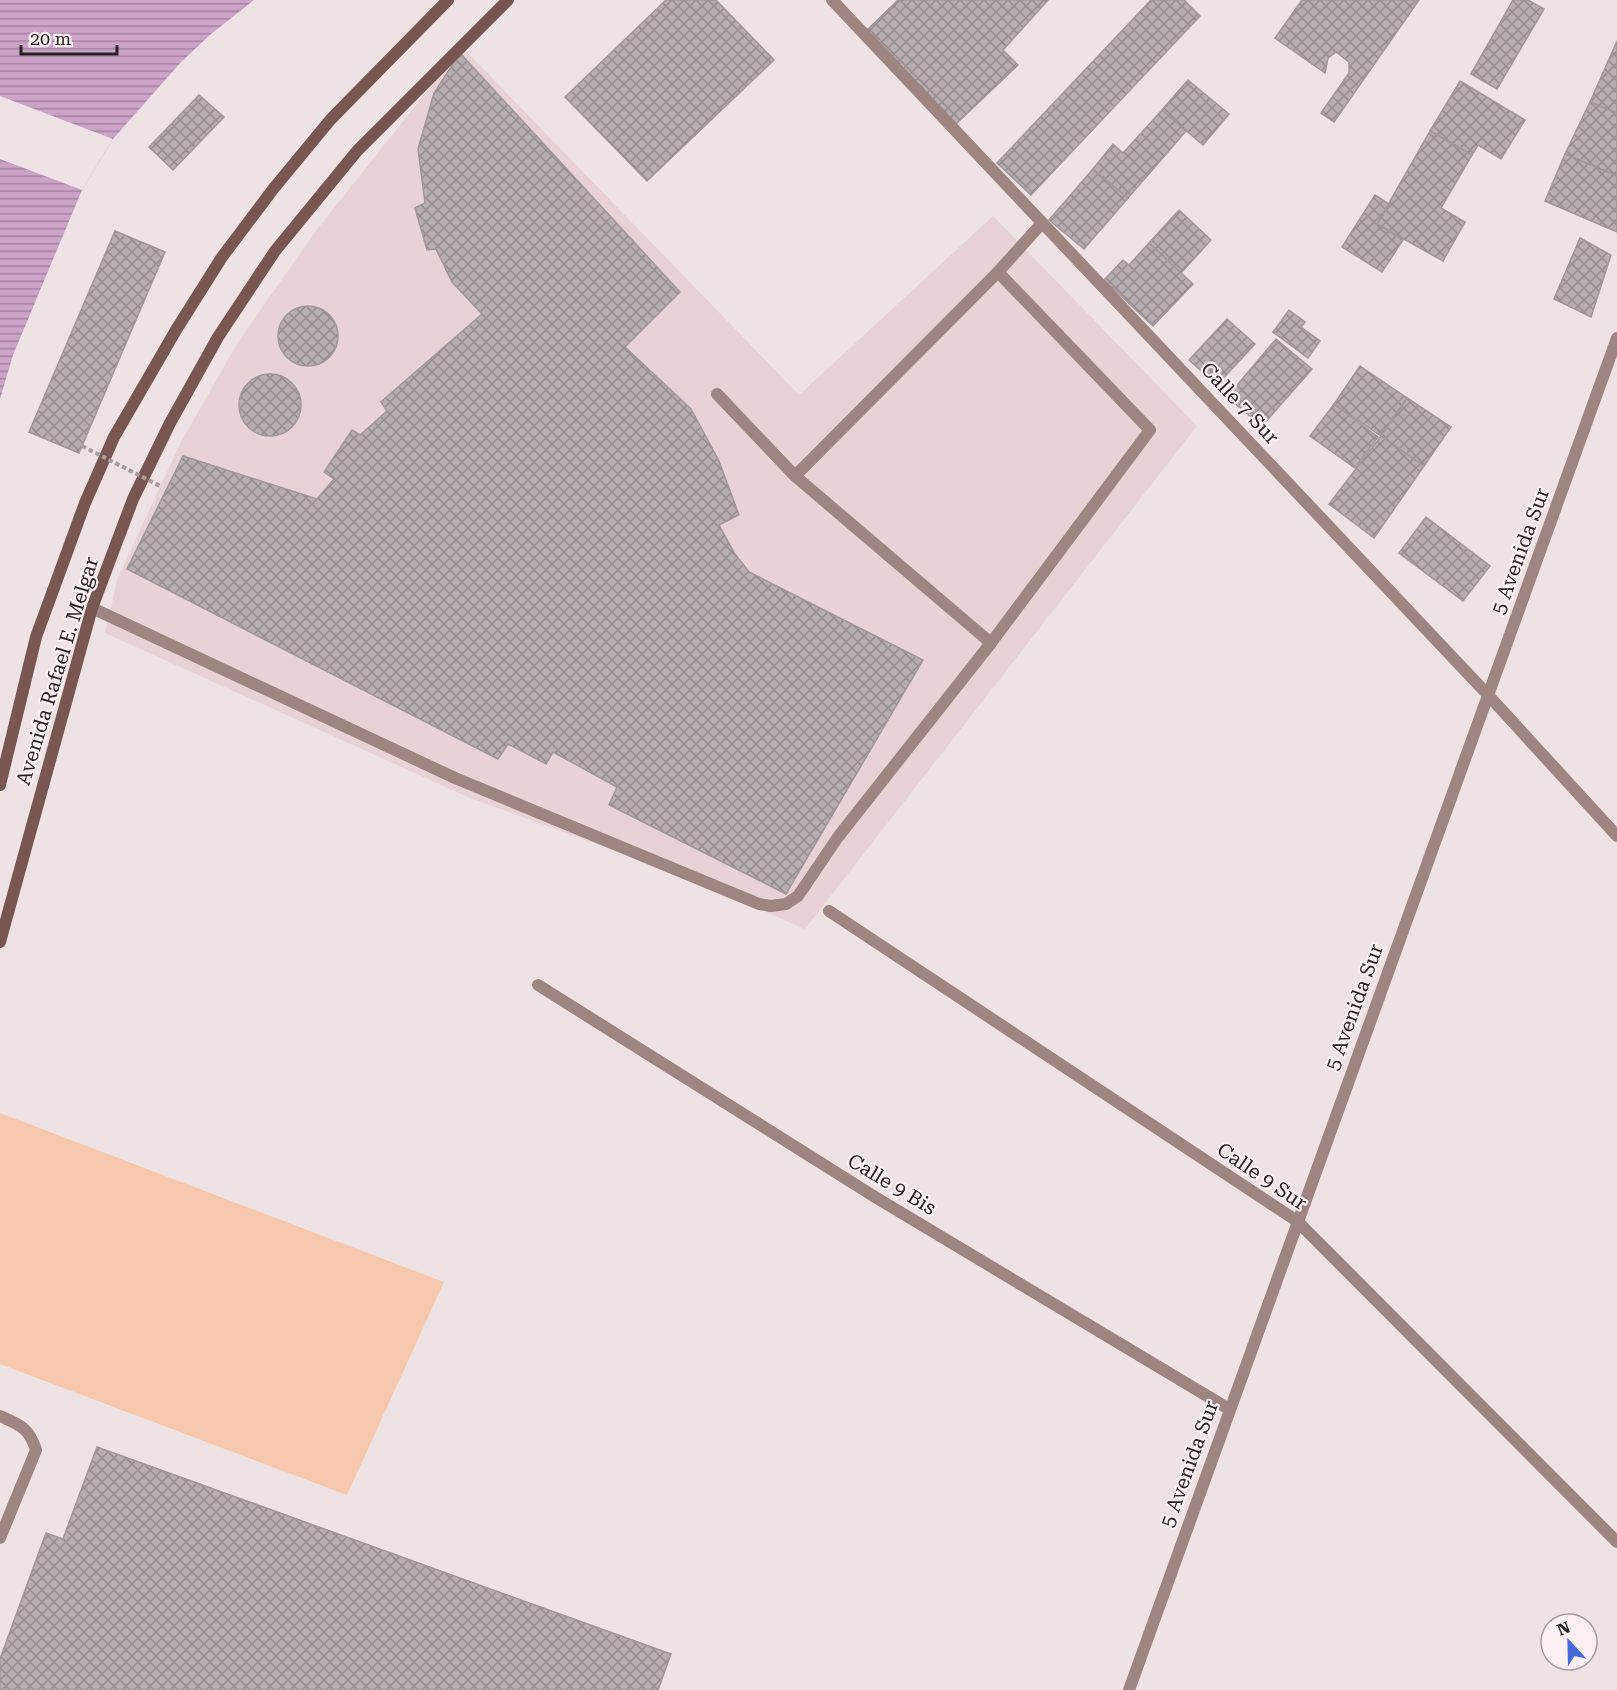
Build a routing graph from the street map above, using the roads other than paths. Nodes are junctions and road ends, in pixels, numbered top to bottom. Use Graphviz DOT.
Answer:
graph roads {
  1 [pos="448,0"];
  2 [pos="508,0"];
  3 [pos="832,0"];
  4 [pos="1042,223"];
  5 [pos="998,272"];
  6 [pos="1617,338"];
  7 [pos="717,394"];
  8 [pos="795,476"];
  9 [pos="92,608"];
  10 [pos="991,644"];
  11 [pos="1489,696"];
  12 [pos="0,785"];
  13 [pos="1617,836"];
  14 [pos="829,911"];
  15 [pos="0,942"];
  16 [pos="538,985"];
  17 [pos="1297,1221"];
  18 [pos="1229,1409"];
  19 [pos="0,1416"];
  20 [pos="0,1538"];
  21 [pos="1617,1542"];
  22 [pos="1129,1690"];
  1 -- 12 [label="main road, Avenida Rafael E. Melgar"];
  2 -- 9 [label="main road, Avenida Rafael E. Melgar"];
  3 -- 4 [label="street, Calle 7 Sur"];
  4 -- 5 [label="street"];
  4 -- 11 [label="street, Calle 7 Sur"];
  5 -- 8 [label="street"];
  5 -- 10 [label="street"];
  6 -- 11 [label="street, 5 Avenida Sur"];
  7 -- 8 [label="street"];
  8 -- 10 [label="street"];
  9 -- 10 [label="street"];
  9 -- 15 [label="main road, Avenida Rafael E. Melgar"];
  11 -- 13 [label="street, Calle 7 Sur"];
  11 -- 17 [label="street, 5 Avenida Sur"];
  14 -- 17 [label="street, Calle 9 Sur"];
  16 -- 18 [label="street, Calle 9 Bis"];
  17 -- 18 [label="street, 5 Avenida Sur"];
  17 -- 21 [label="street, Calle 9 Sur"];
  18 -- 22 [label="street, 5 Avenida Sur"];
  19 -- 20 [label="street"];
}
